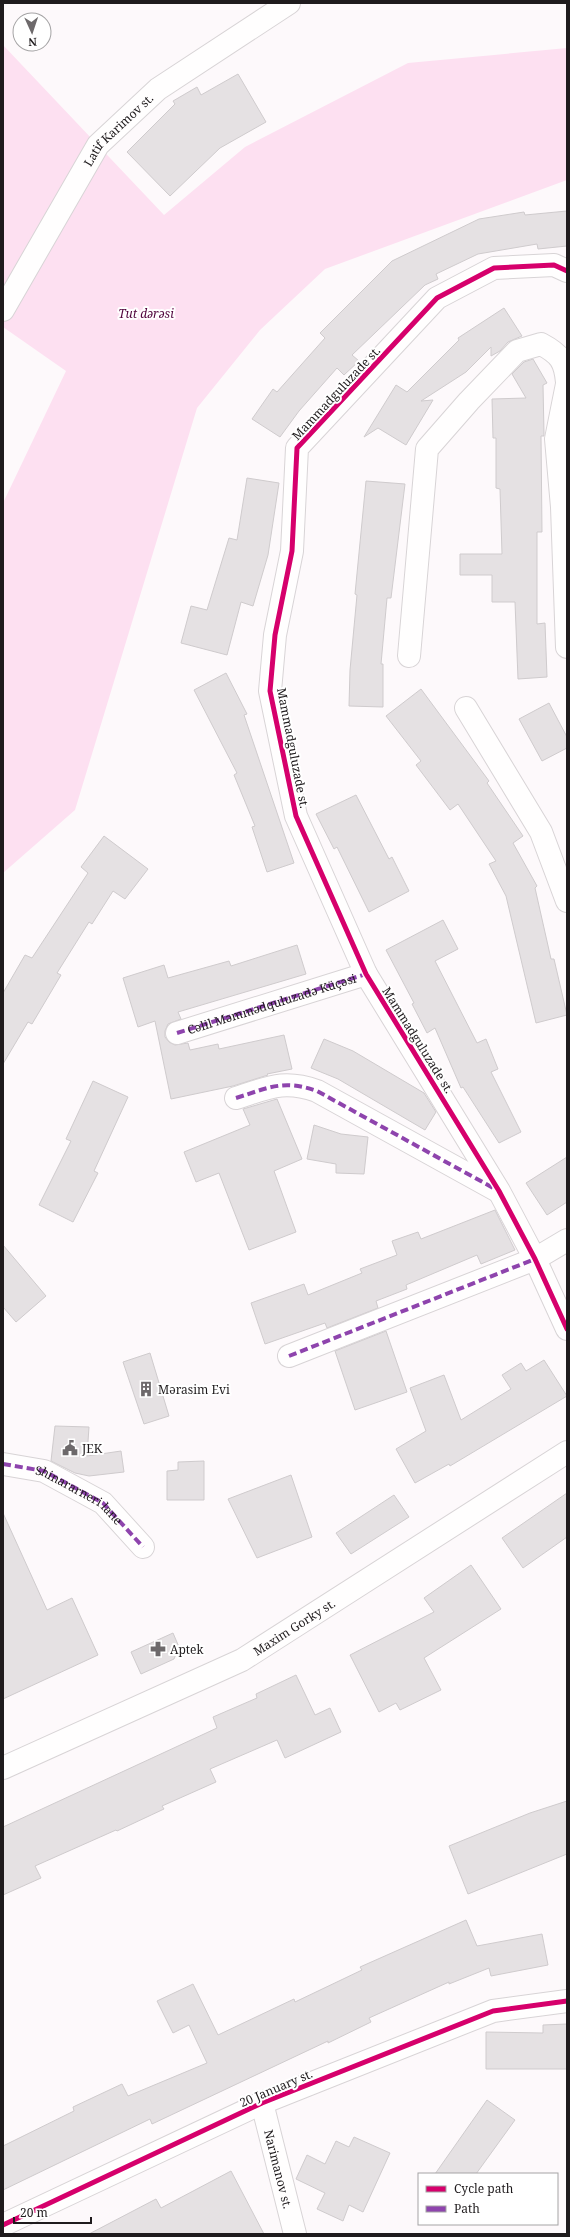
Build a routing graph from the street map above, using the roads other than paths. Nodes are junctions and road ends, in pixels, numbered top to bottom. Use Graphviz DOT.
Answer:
graph roads {
  1 [pos="289,3"];
  2 [pos="567,271"];
  3 [pos="3,310"];
  4 [pos="567,383"];
  5 [pos="567,647"];
  6 [pos="409,656"];
  7 [pos="466,708"];
  8 [pos="567,901"];
  9 [pos="366,974"];
  10 [pos="177,1033"];
  11 [pos="236,1098"];
  12 [pos="499,1191"];
  13 [pos="567,1240"];
  14 [pos="535,1259"];
  15 [pos="567,1329"];
  16 [pos="289,1356"];
  17 [pos="567,1452"];
  18 [pos="3,1464"];
  19 [pos="143,1547"];
  20 [pos="3,1768"];
  21 [pos="567,2001"];
  22 [pos="262,2103"];
  23 [pos="3,2225"];
  24 [pos="295,2234"];
  1 -- 3 [label="street, Latif Karimov st."];
  2 -- 9 [label="street, Mammadguluzade st."];
  4 -- 5 [label="street"];
  4 -- 6 [label="street"];
  7 -- 8 [label="street"];
  9 -- 10 [label="street, Cəlil Məmmədquluzadə Küçəsi"];
  9 -- 12 [label="street, Mammadguluzade st."];
  11 -- 12 [label="street"];
  12 -- 14 [label="street, Mammadguluzade st."];
  13 -- 14 [label="street"];
  14 -- 15 [label="street, Mammadguluzade st."];
  14 -- 16 [label="street"];
  17 -- 20 [label="street, Maxim Gorky st."];
  18 -- 19 [label="street, Shinararneri lane"];
  21 -- 22 [label="street, 20 January st."];
  22 -- 23 [label="street, 20 January st."];
  22 -- 24 [label="street, Narimanov st."];
}
